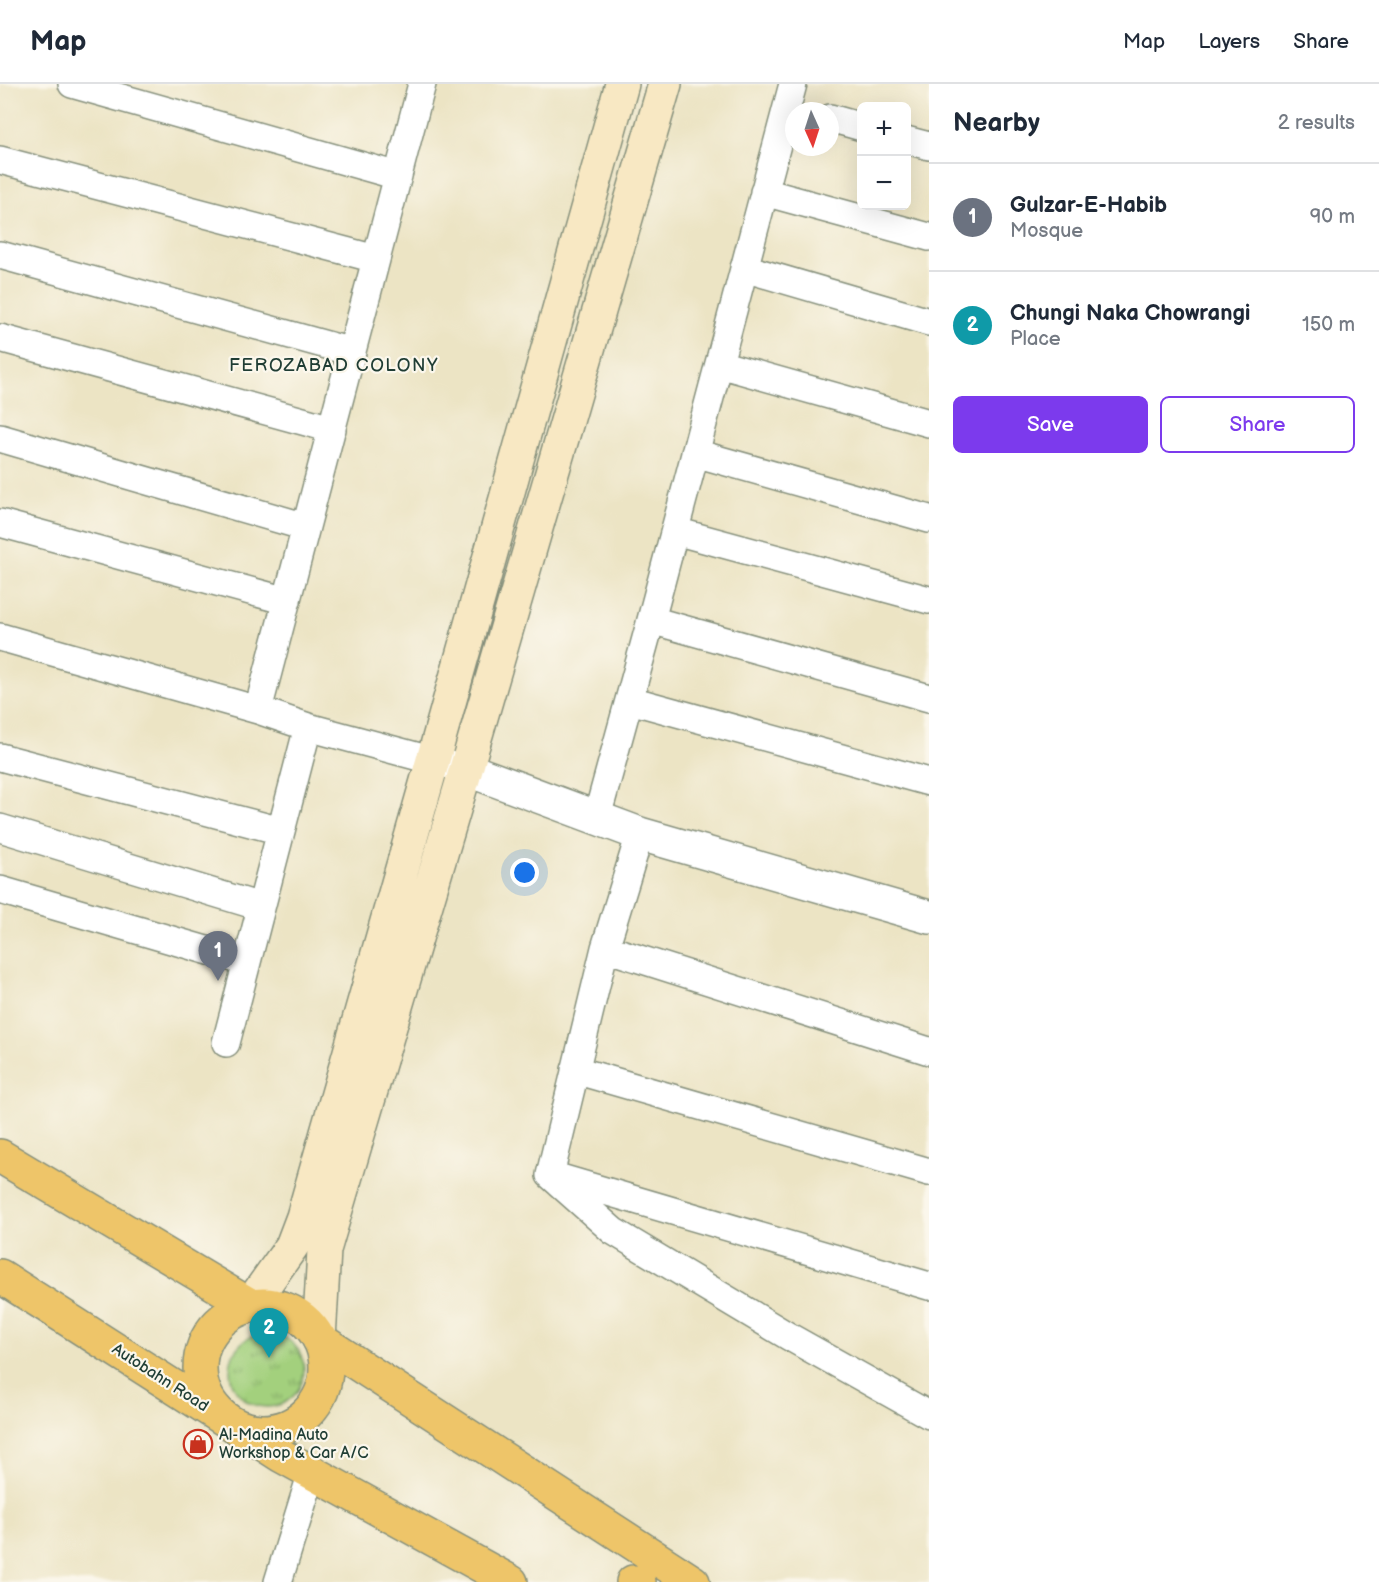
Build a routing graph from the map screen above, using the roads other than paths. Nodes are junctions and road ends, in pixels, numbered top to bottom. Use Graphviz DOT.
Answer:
graph roads {
  1 [pos="72,84"];
  2 [pos="622,84"];
  3 [pos="665,84"];
  4 [pos="416,86"];
  5 [pos="796,100"];
  6 [pos="839,121"];
  7 [pos="857,126"];
  8 [pos="911,141"];
  9 [pos="929,146"];
  10 [pos="0,160"];
  11 [pos="398,176"];
  12 [pos="764,192"];
  13 [pos="929,237"];
  14 [pos="0,255"];
  15 [pos="376,259"];
  16 [pos="744,268"];
  17 [pos="929,322"];
  18 [pos="0,338"];
  19 [pos="352,352"];
  20 [pos="719,364"];
  21 [pos="929,423"];
  22 [pos="332,429"];
  23 [pos="0,438"];
  24 [pos="695,453"];
  25 [pos="929,519"];
  26 [pos="0,523"];
  27 [pos="306,527"];
  28 [pos="675,531"];
  29 [pos="929,600"];
  30 [pos="287,601"];
  31 [pos="651,620"];
  32 [pos="0,637"];
  33 [pos="929,698"];
  34 [pos="630,700"];
  35 [pos="258,710"];
  36 [pos="308,727"];
  37 [pos="0,757"];
  38 [pos="433,760"];
  39 [pos="466,769"];
  40 [pos="929,782"];
  41 [pos="597,817"];
  42 [pos="0,828"];
  43 [pos="281,831"];
  44 [pos="640,834"];
  45 [pos="0,890"];
  46 [pos="261,907"];
  47 [pos="929,917"];
  48 [pos="605,948"];
  49 [pos="247,962"];
  50 [pos="226,1043"];
  51 [pos="929,1051"];
  52 [pos="575,1070"];
  53 [pos="0,1156"];
  54 [pos="929,1172"];
  55 [pos="550,1175"];
  56 [pos="0,1276"];
  57 [pos="929,1286"];
  58 [pos="250,1305"];
  59 [pos="319,1339"];
  60 [pos="929,1415"];
  61 [pos="228,1422"];
  62 [pos="312,1473"];
  63 [pos="278,1582"];
  64 [pos="512,1582"];
  65 [pos="633,1582"];
  66 [pos="639,1582"];
  67 [pos="693,1582"];
  1 -- 11 [label="street"];
  2 -- 38 [label="main road"];
  3 -- 39 [label="main road"];
  4 -- 11 [label="street"];
  5 -- 12 [label="street"];
  6 -- 7 [label="street"];
  8 -- 9 [label="street"];
  10 -- 15 [label="street"];
  11 -- 15 [label="street"];
  12 -- 13 [label="street"];
  12 -- 16 [label="street"];
  14 -- 19 [label="street"];
  15 -- 19 [label="street"];
  16 -- 17 [label="street"];
  16 -- 20 [label="street"];
  18 -- 22 [label="street"];
  19 -- 22 [label="street"];
  20 -- 21 [label="street"];
  20 -- 24 [label="street"];
  22 -- 27 [label="street"];
  23 -- 27 [label="street"];
  24 -- 25 [label="street"];
  24 -- 28 [label="street"];
  26 -- 30 [label="street"];
  27 -- 30 [label="street"];
  28 -- 29 [label="street"];
  28 -- 31 [label="street"];
  30 -- 35 [label="street"];
  31 -- 33 [label="street"];
  31 -- 34 [label="street"];
  32 -- 35 [label="street"];
  34 -- 40 [label="street"];
  34 -- 41 [label="street"];
  35 -- 36 [label="street"];
  36 -- 38 [label="street"];
  36 -- 43 [label="street"];
  37 -- 43 [label="street"];
  38 -- 39 [label="street"];
  38 -- 58 [label="main road"];
  39 -- 41 [label="street"];
  39 -- 59 [label="main road"];
  41 -- 44 [label="street"];
  42 -- 46 [label="street"];
  43 -- 46 [label="street"];
  44 -- 47 [label="street"];
  44 -- 48 [label="street"];
  45 -- 49 [label="street"];
  46 -- 49 [label="street"];
  48 -- 51 [label="street"];
  48 -- 52 [label="street"];
  49 -- 50 [label="street"];
  52 -- 54 [label="street"];
  52 -- 55 [label="street"];
  53 -- 58 [label="highway"];
  55 -- 57 [label="street"];
  55 -- 60 [label="street"];
  56 -- 61 [label="highway, Autobahn Road"];
  58 -- 59 [label="highway"];
  58 -- 61 [label="highway"];
  59 -- 61 [label="highway"];
  59 -- 67 [label="highway"];
  61 -- 62 [label="highway, Autobahn Road"];
  62 -- 63 [label="street"];
  62 -- 64 [label="highway, Autobahn Road"];
  65 -- 66 [label="highway"];
}
